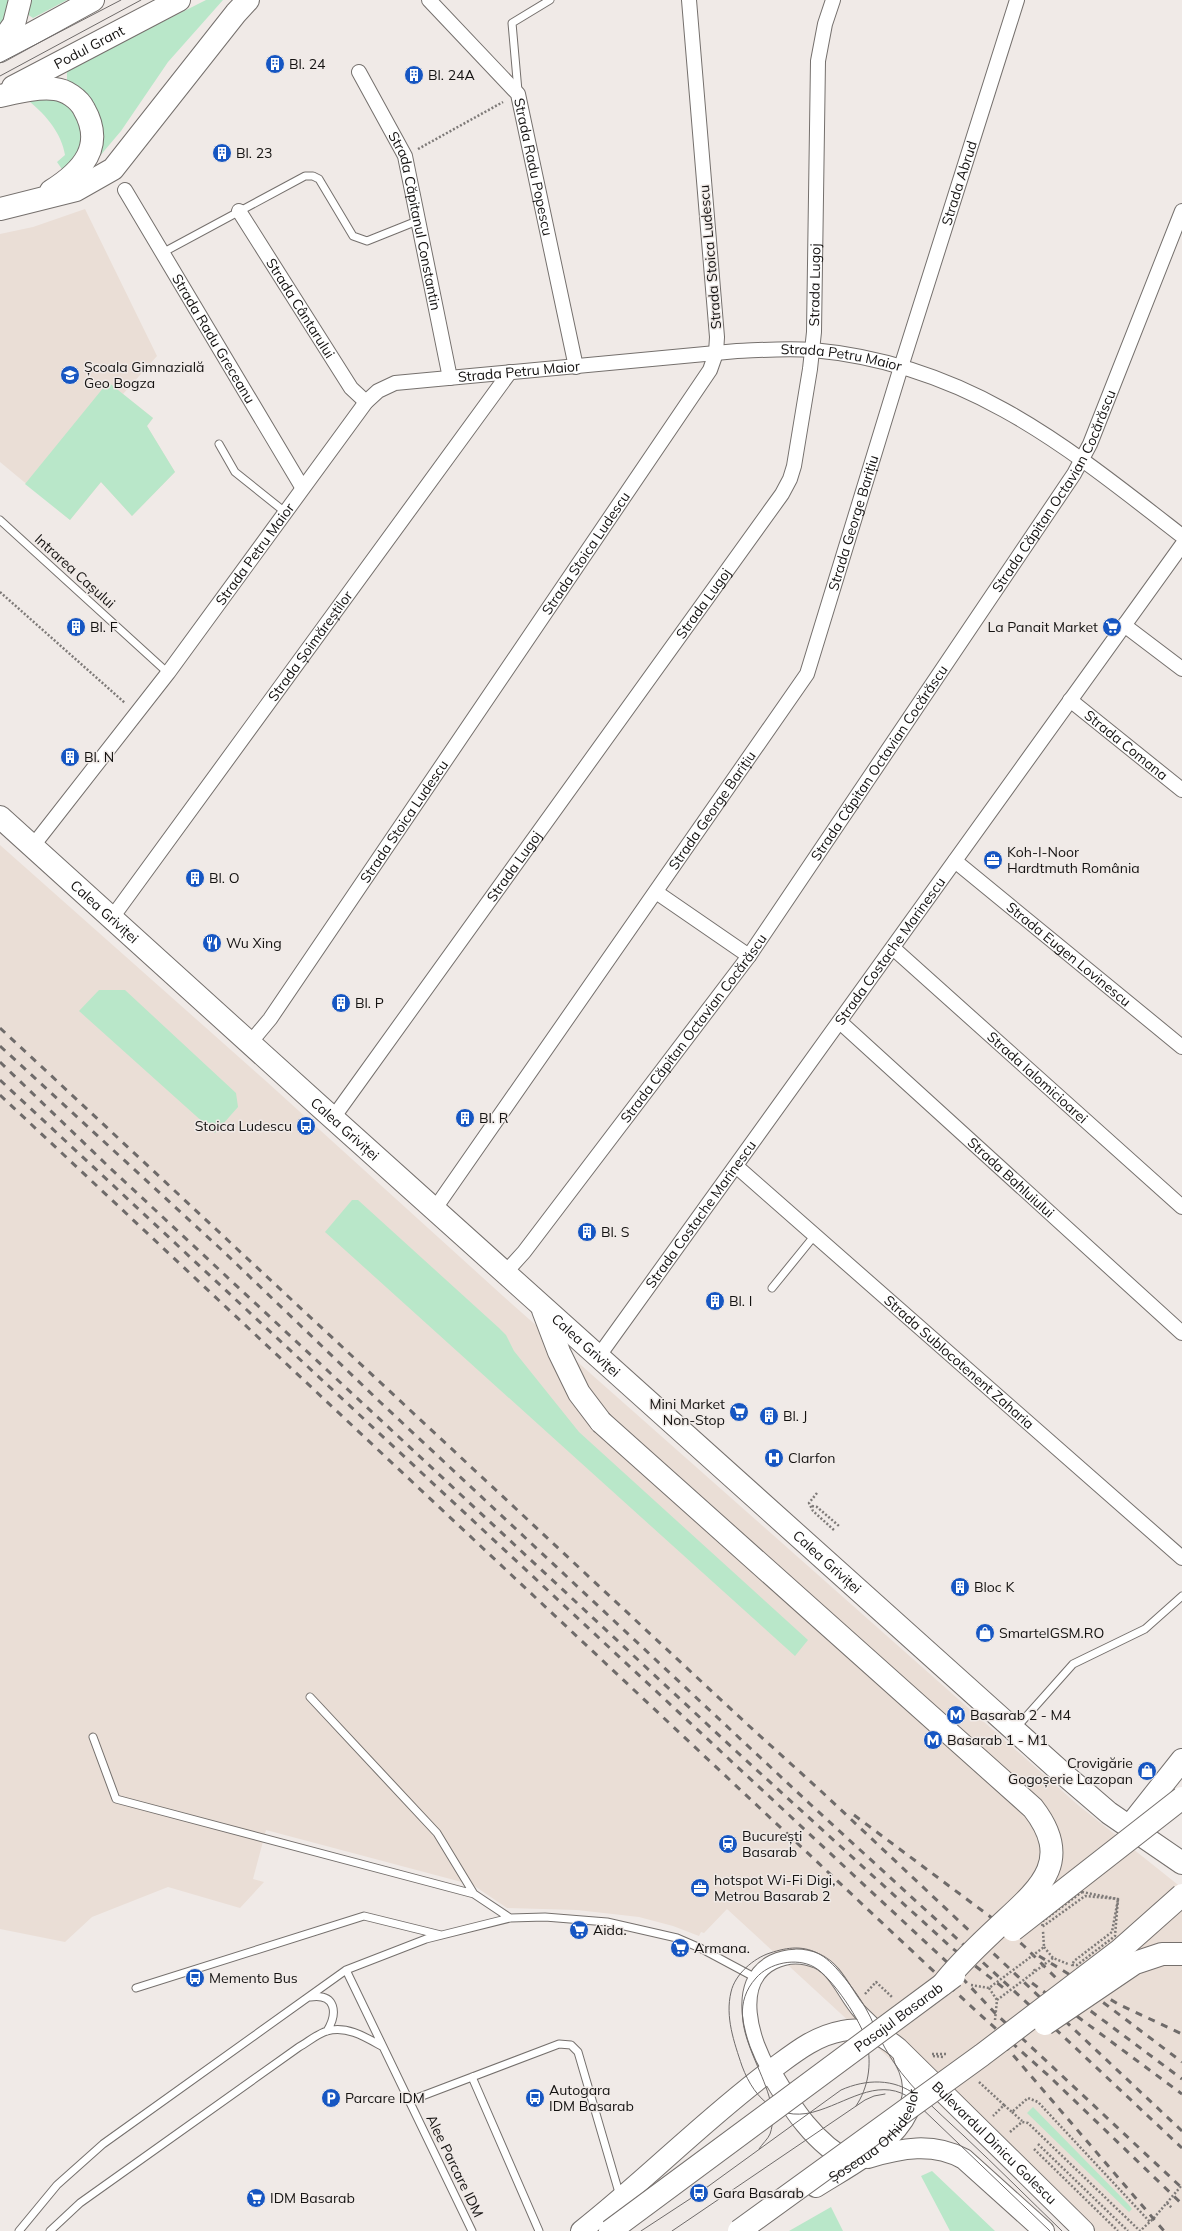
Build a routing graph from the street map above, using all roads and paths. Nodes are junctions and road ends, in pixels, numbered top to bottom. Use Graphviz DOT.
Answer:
graph roads {
  1 [pos="20,0"];
  2 [pos="94,0"];
  3 [pos="179,0"];
  4 [pos="248,0"];
  5 [pos="429,0"];
  6 [pos="550,0"];
  7 [pos="688,0"];
  8 [pos="833,0"];
  9 [pos="1017,0"];
  10 [pos="0,44"];
  11 [pos="0,51"];
  12 [pos="359,72"];
  13 [pos="518,94"];
  14 [pos="0,95"];
  15 [pos="405,156"];
  16 [pos="125,190"];
  17 [pos="34,200"];
  18 [pos="0,209"];
  19 [pos="239,211"];
  20 [pos="1182,212"];
  21 [pos="417,221"];
  22 [pos="162,252"];
  23 [pos="812,350"];
  24 [pos="716,353"];
  25 [pos="576,367"];
  26 [pos="901,367"];
  27 [pos="510,372"];
  28 [pos="450,378"];
  29 [pos="366,402"];
  30 [pos="219,444"];
  31 [pos="1083,459"];
  32 [pos="302,487"];
  33 [pos="285,512"];
  34 [pos="0,520"];
  35 [pos="1182,536"];
  36 [pos="1182,545"];
  37 [pos="0,592"];
  38 [pos="1124,625"];
  39 [pos="1182,669"];
  40 [pos="168,673"];
  41 [pos="1070,700"];
  42 [pos="136,713"];
  43 [pos="1182,790"];
  44 [pos="0,817"];
  45 [pos="32,847"];
  46 [pos="955,861"];
  47 [pos="656,892"];
  48 [pos="111,919"];
  49 [pos="893,948"];
  50 [pos="749,956"];
  51 [pos="840,1022"];
  52 [pos="250,1043"];
  53 [pos="1182,1047"];
  54 [pos="333,1118"];
  55 [pos="736,1166"];
  56 [pos="1182,1207"];
  57 [pos="434,1210"];
  58 [pos="815,1235"];
  59 [pos="505,1273"];
  60 [pos="772,1288"];
  61 [pos="542,1307"];
  62 [pos="1182,1333"];
  63 [pos="598,1357"];
  64 [pos="817,1493"];
  65 [pos="812,1506"];
  66 [pos="839,1526"];
  67 [pos="835,1531"];
  68 [pos="1182,1558"];
  69 [pos="1182,1596"];
  70 [pos="310,1697"];
  71 [pos="1014,1729"];
  72 [pos="92,1737"];
  73 [pos="1182,1760"];
  74 [pos="1182,1798"];
  75 [pos="1130,1827"];
  76 [pos="1182,1863"];
  77 [pos="1082,1892"];
  78 [pos="474,1894"];
  79 [pos="1182,1895"];
  80 [pos="1085,1896"];
  81 [pos="1118,1899"];
  82 [pos="510,1918"];
  83 [pos="1042,1927"];
  84 [pos="1112,1932"];
  85 [pos="441,1935"];
  86 [pos="1115,1936"];
  87 [pos="1044,1946"];
  88 [pos="1182,1954"];
  89 [pos="1052,1958"];
  90 [pos="1072,1965"];
  91 [pos="346,1970"];
  92 [pos="756,1978"];
  93 [pos="876,1982"];
  94 [pos="943,1984"];
  95 [pos="965,1984"];
  96 [pos="136,1988"];
  97 [pos="989,1988"];
  98 [pos="309,1997"];
  99 [pos="862,1997"];
  100 [pos="997,2000"];
  101 [pos="994,2025"];
  102 [pos="327,2031"];
  103 [pos="384,2047"];
  104 [pos="898,2048"];
  105 [pos="982,2055"];
  106 [pos="770,2071"];
  107 [pos="472,2077"];
  108 [pos="976,2078"];
  109 [pos="409,2101"];
  110 [pos="1004,2106"];
  111 [pos="1012,2112"];
  112 [pos="989,2120"];
  113 [pos="1022,2122"];
  114 [pos="1006,2136"];
  115 [pos="1038,2144"];
  116 [pos="1034,2149"];
  117 [pos="853,2163"];
  118 [pos="1182,2185"];
  119 [pos="620,2198"];
  120 [pos="1167,2203"];
  121 [pos="1172,2208"];
  122 [pos="1150,2222"];
  123 [pos="1027,2223"];
  124 [pos="19,2231"];
  125 [pos="50,2231"];
  126 [pos="472,2231"];
  127 [pos="539,2231"];
  128 [pos="581,2231"];
  129 [pos="610,2231"];
  130 [pos="739,2231"];
  131 [pos="753,2231"];
  132 [pos="1044,2231"];
  133 [pos="1084,2231"];
  134 [pos="1118,2231"];
  135 [pos="1128,2231"];
  136 [pos="1140,2231"];
  1 -- 10 [label="main road"];
  2 -- 11 [label="main road"];
  3 -- 14 [label="main road, Podul Grant"];
  4 -- 17 [label="main road"];
  5 -- 13 [label="street, Strada Radu Popescu"];
  6 -- 13 [label="lane"];
  7 -- 24 [label="street, Strada Stoica Ludescu"];
  8 -- 23 [label="street, Strada Lugoj"];
  9 -- 26 [label="street, Strada Abrud"];
  12 -- 15 [label="street, Strada Căpitanul Constantin"];
  13 -- 15 [label="path"];
  13 -- 25 [label="street, Strada Radu Popescu"];
  14 -- 17 [label="main road"];
  15 -- 21 [label="street, Strada Căpitanul Constantin"];
  16 -- 22 [label="street, Strada Radu Greceanu"];
  17 -- 18 [label="main road"];
  19 -- 21 [label="lane"];
  19 -- 22 [label="lane"];
  19 -- 29 [label="street, Strada Cântarului"];
  20 -- 31 [label="street, Strada Căpitan Octavian Cocărăscu"];
  21 -- 28 [label="street, Strada Căpitanul Constantin"];
  22 -- 32 [label="street, Strada Radu Greceanu"];
  23 -- 24 [label="street, Strada Petru Maior"];
  23 -- 26 [label="street, Strada Petru Maior"];
  23 -- 54 [label="street, Strada Lugoj"];
  24 -- 25 [label="street, Strada Petru Maior"];
  24 -- 52 [label="street, Strada Stoica Ludescu"];
  25 -- 27 [label="street, Strada Petru Maior"];
  26 -- 31 [label="street, Strada Petru Maior"];
  26 -- 47 [label="street, Strada George Barițiu"];
  27 -- 28 [label="street, Strada Petru Maior"];
  27 -- 48 [label="street, Strada Șoimăreștilor"];
  28 -- 29 [label="street, Strada Petru Maior"];
  29 -- 32 [label="street, Strada Petru Maior"];
  30 -- 33 [label="lane"];
  31 -- 35 [label="street, Strada Petru Maior"];
  31 -- 50 [label="street, Strada Căpitan Octavian Cocărăscu"];
  32 -- 33 [label="street, Strada Petru Maior"];
  33 -- 40 [label="street, Strada Petru Maior"];
  34 -- 40 [label="lane, Intrarea Cașului"];
  36 -- 38 [label="street, Strada Costache Marinescu"];
  37 -- 42 [label="path"];
  38 -- 39 [label="street"];
  38 -- 41 [label="street, Strada Costache Marinescu"];
  40 -- 42 [label="street, Strada Petru Maior"];
  41 -- 43 [label="street, Strada Comana"];
  41 -- 46 [label="street, Strada Costache Marinescu"];
  42 -- 45 [label="street, Strada Petru Maior"];
  44 -- 45 [label="main road, Calea Griviței"];
  45 -- 48 [label="main road, Calea Griviței"];
  46 -- 49 [label="street, Strada Costache Marinescu"];
  46 -- 53 [label="street, Strada Eugen Lovinescu"];
  47 -- 50 [label="street"];
  47 -- 57 [label="street, Strada George Barițiu"];
  48 -- 52 [label="main road, Calea Griviței"];
  49 -- 51 [label="street, Strada Costache Marinescu"];
  49 -- 56 [label="street, Strada Ialomicioarei"];
  50 -- 59 [label="street, Strada Căpitan Octavian Cocărăscu"];
  51 -- 55 [label="street, Strada Costache Marinescu"];
  51 -- 62 [label="street, Strada Bahluiului"];
  52 -- 54 [label="main road, Calea Griviței"];
  54 -- 57 [label="main road, Calea Griviței"];
  55 -- 58 [label="street, Strada Sublocotenent Zaharia"];
  55 -- 63 [label="street, Strada Costache Marinescu"];
  57 -- 59 [label="main road, Calea Griviței"];
  58 -- 60 [label="lane"];
  58 -- 68 [label="street, Strada Sublocotenent Zaharia"];
  59 -- 61 [label="main road, Calea Griviței"];
  61 -- 63 [label="main road, Calea Griviței"];
  61 -- 94 [label="main road, bridge"];
  63 -- 71 [label="main road, Calea Griviței"];
  64 -- 65 [label="path"];
  65 -- 66 [label="path"];
  65 -- 67 [label="path"];
  69 -- 71 [label="lane"];
  70 -- 78 [label="lane"];
  71 -- 75 [label="main road, Calea Griviței"];
  72 -- 78 [label="lane"];
  73 -- 75 [label="main road"];
  74 -- 94 [label="main road, Pasajul Basarab, bridge"];
  75 -- 76 [label="main road, Calea Griviței"];
  77 -- 81 [label="path"];
  78 -- 82 [label="lane"];
  79 -- 105 [label="main road, bridge"];
  80 -- 81 [label="path"];
  81 -- 84 [label="path"];
  81 -- 86 [label="path"];
  82 -- 85 [label="lane"];
  82 -- 92 [label="lane"];
  83 -- 87 [label="path, bridge"];
  85 -- 91 [label="lane"];
  85 -- 96 [label="lane"];
  87 -- 89 [label="path"];
  87 -- 97 [label="path, bridge"];
  88 -- 105 [label="main road, bridge"];
  89 -- 90 [label="path"];
  89 -- 100 [label="path, bridge"];
  91 -- 98 [label="lane"];
  91 -- 103 [label="lane, Alee Parcare IDM"];
  92 -- 104 [label="street, Șoseaua Orhideelor"];
  92 -- 106 [label="street, Șoseaua Orhideelor"];
  93 -- 99 [label="path"];
  94 -- 129 [label="main road, Pasajul Basarab, bridge"];
  95 -- 97 [label="path, bridge"];
  97 -- 100 [label="path"];
  98 -- 102 [label="lane"];
  98 -- 124 [label="lane"];
  100 -- 101 [label="path, bridge"];
  102 -- 103 [label="lane"];
  102 -- 125 [label="lane"];
  103 -- 109 [label="lane, Alee Parcare IDM"];
  104 -- 106 [label="main road, Bulevardul Dinicu Golescu"];
  104 -- 117 [label="main road, Șoseaua Orhideelor"];
  104 -- 133 [label="main road, Bulevardul Dinicu Golescu"];
  105 -- 130 [label="main road, bridge"];
  106 -- 117 [label="main road"];
  106 -- 119 [label="main road"];
  107 -- 109 [label="lane"];
  107 -- 119 [label="lane"];
  107 -- 127 [label="lane"];
  108 -- 110 [label="path"];
  109 -- 126 [label="lane, Alee Parcare IDM"];
  110 -- 111 [label="path"];
  110 -- 112 [label="path"];
  111 -- 113 [label="path"];
  111 -- 122 [label="path"];
  113 -- 114 [label="path"];
  113 -- 136 [label="path"];
  115 -- 135 [label="path"];
  116 -- 134 [label="path"];
  117 -- 123 [label="main road, Bulevardul Dinicu Golescu"];
  117 -- 131 [label="main road, Șoseaua Orhideelor"];
  118 -- 120 [label="path"];
  119 -- 128 [label="main road"];
  120 -- 121 [label="path"];
  120 -- 122 [label="path"];
  122 -- 136 [label="path"];
  123 -- 132 [label="main road, Bulevardul Dinicu Golescu"];
}
